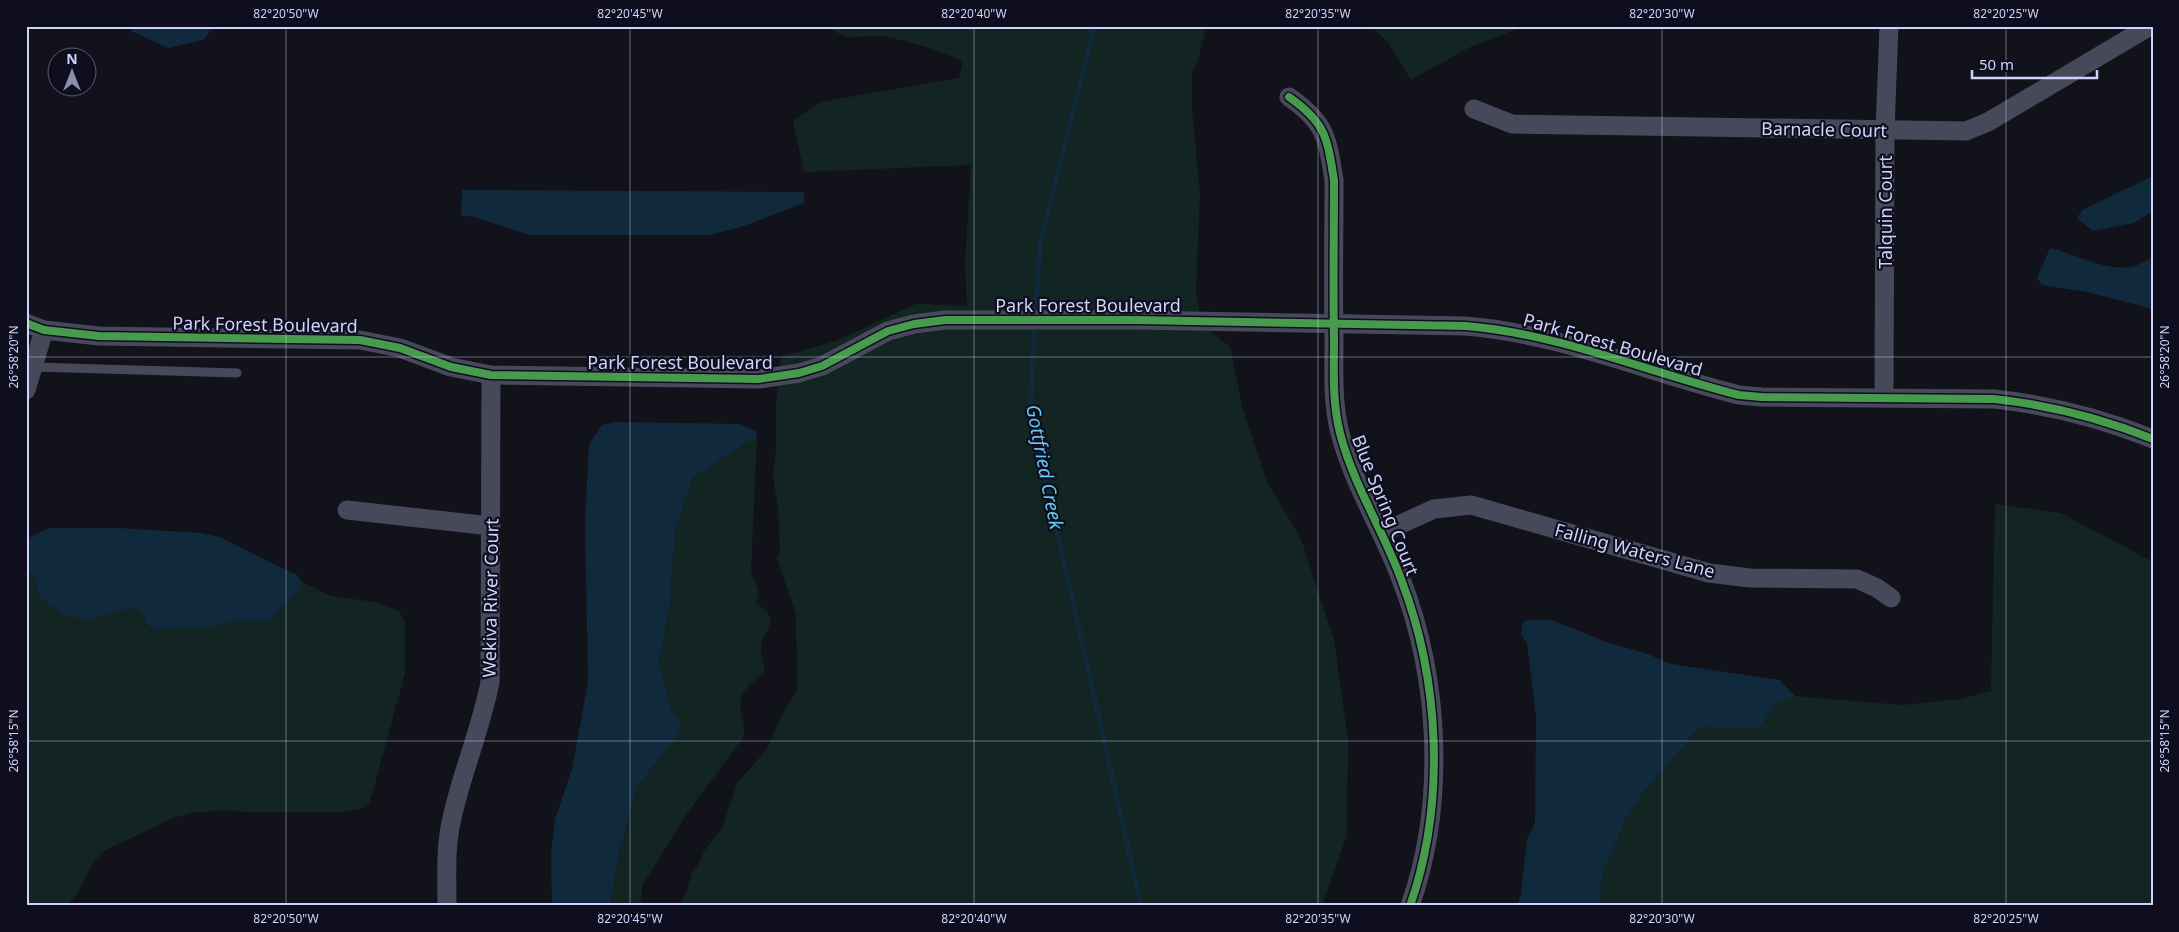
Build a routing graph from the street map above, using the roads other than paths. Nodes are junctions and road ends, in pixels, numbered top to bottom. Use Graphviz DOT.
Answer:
graph roads {
  1 [pos="1889,26"];
  2 [pos="2150,26"];
  3 [pos="1289,97"];
  4 [pos="1474,109"];
  5 [pos="1885,130"];
  6 [pos="26,323"];
  7 [pos="1334,324"];
  8 [pos="44,330"];
  9 [pos="35,367"];
  10 [pos="237,374"];
  11 [pos="491,375"];
  12 [pos="26,390"];
  13 [pos="1884,398"];
  14 [pos="2153,439"];
  15 [pos="347,510"];
  16 [pos="491,526"];
  17 [pos="1381,533"];
  18 [pos="1891,598"];
  19 [pos="446,906"];
  20 [pos="1410,906"];
  1 -- 5 [label="street, Talquin Court"];
  2 -- 5 [label="street, Barnacle Court"];
  3 -- 7 [label="street, Blue Spring Court"];
  4 -- 5 [label="street, Barnacle Court"];
  5 -- 13 [label="street, Talquin Court"];
  6 -- 8 [label="street, Park Forest Boulevard"];
  7 -- 11 [label="street, Park Forest Boulevard"];
  7 -- 13 [label="street, Park Forest Boulevard"];
  7 -- 17 [label="street, Blue Spring Court"];
  8 -- 9 [label="street"];
  8 -- 11 [label="street, Park Forest Boulevard"];
  9 -- 10 [label="lane"];
  9 -- 12 [label="street"];
  11 -- 16 [label="street, Wekiva River Court"];
  13 -- 14 [label="street, Park Forest Boulevard"];
  15 -- 16 [label="street"];
  16 -- 19 [label="street, Wekiva River Court"];
  17 -- 18 [label="street, Falling Waters Lane"];
  17 -- 20 [label="street, Blue Spring Court"];
}
